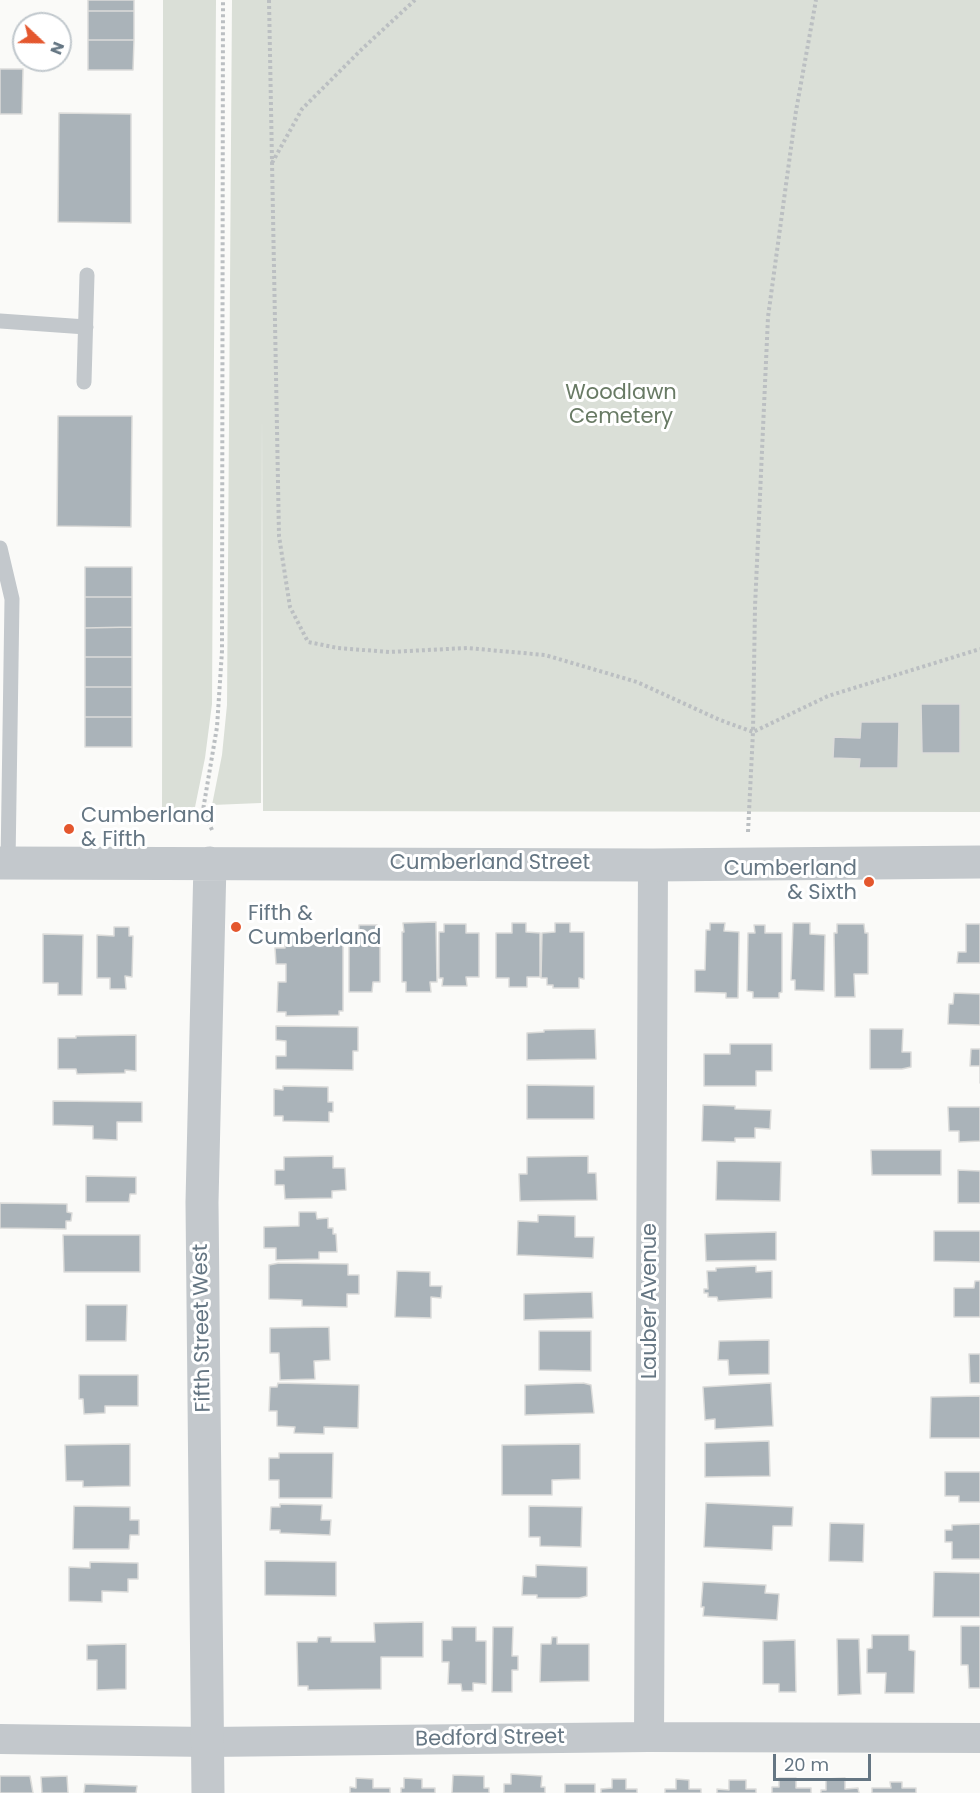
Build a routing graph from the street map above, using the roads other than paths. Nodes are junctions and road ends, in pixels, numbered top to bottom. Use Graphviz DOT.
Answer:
graph roads {
  1 [pos="87,275"];
  2 [pos="0,321"];
  3 [pos="86,327"];
  4 [pos="84,382"];
  5 [pos="0,548"];
  6 [pos="980,862"];
  7 [pos="4,863"];
  8 [pos="210,863"];
  9 [pos="653,865"];
  10 [pos="650,1737"];
  11 [pos="980,1738"];
  12 [pos="0,1739"];
  13 [pos="208,1742"];
  14 [pos="208,1793"];
  1 -- 3 [label="lane"];
  2 -- 3 [label="lane"];
  3 -- 4 [label="lane"];
  5 -- 7 [label="lane"];
  6 -- 9 [label="street, Cumberland Street"];
  7 -- 8 [label="street, Cumberland Street"];
  8 -- 9 [label="street, Cumberland Street"];
  8 -- 13 [label="street, Fifth Street West"];
  9 -- 10 [label="street, Lauber Avenue"];
  10 -- 11 [label="street, Bedford Street"];
  10 -- 13 [label="street, Bedford Street"];
  12 -- 13 [label="street, Bedford Street"];
  13 -- 14 [label="street, Fifth Street West"];
}
